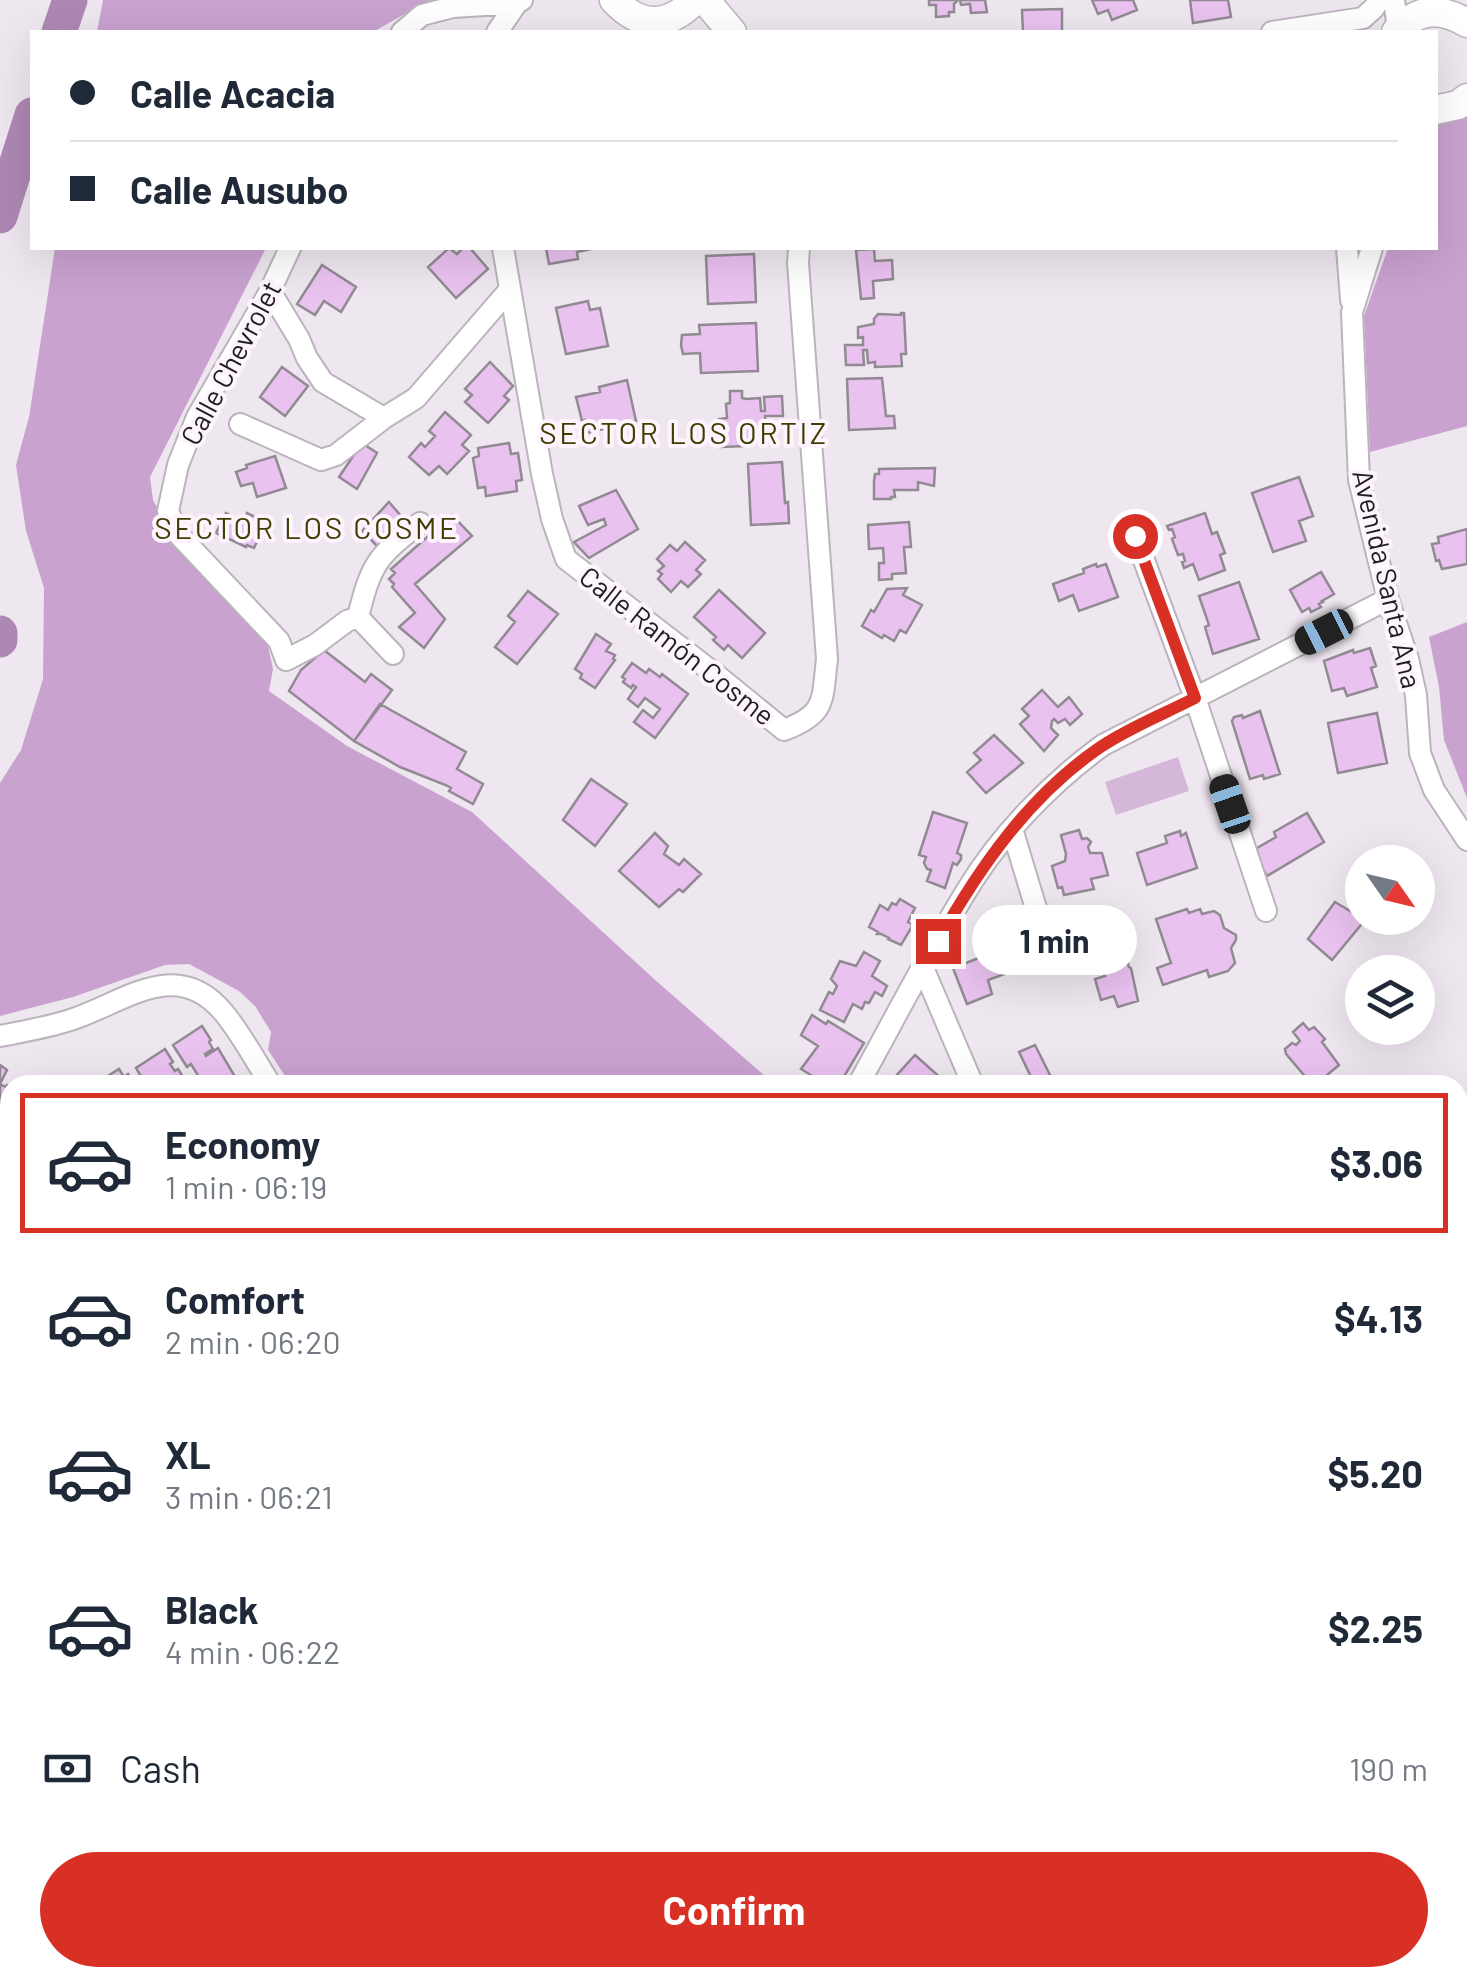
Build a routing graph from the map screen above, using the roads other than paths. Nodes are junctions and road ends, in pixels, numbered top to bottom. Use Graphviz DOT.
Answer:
graph roads {
  1 [pos="613,0"];
  2 [pos="695,0"];
  3 [pos="705,0"];
  4 [pos="1379,0"];
  5 [pos="1394,0"];
  6 [pos="519,1"];
  7 [pos="1451,12"];
  8 [pos="646,21"];
  9 [pos="404,30"];
  10 [pos="498,30"];
  11 [pos="669,30"];
  12 [pos="730,30"];
  13 [pos="1285,30"];
  14 [pos="1397,30"];
  15 [pos="1398,30"];
  16 [pos="1467,98"];
  17 [pos="1438,109"];
  18 [pos="289,250"];
  19 [pos="504,250"];
  20 [pos="799,250"];
  21 [pos="1348,250"];
  22 [pos="1371,250"];
  23 [pos="510,289"];
  24 [pos="270,291"];
  25 [pos="1352,312"];
  26 [pos="384,418"];
  27 [pos="240,424"];
  28 [pos="420,522"];
  29 [pos="1135,536"];
  30 [pos="1388,599"];
  31 [pos="358,617"];
  32 [pos="393,654"];
  33 [pos="1195,698"];
  34 [pos="1012,829"];
  35 [pos="1467,840"];
  36 [pos="1266,911"];
  37 [pos="1052,961"];
  38 [pos="924,968"];
  39 [pos="0,1036"];
  40 [pos="265,1075"];
  41 [pos="864,1075"];
  42 [pos="969,1075"];
  1 -- 8 [label="main road"];
  2 -- 8 [label="main road"];
  3 -- 12 [label="main road"];
  4 -- 13 [label="street"];
  5 -- 14 [label="street"];
  6 -- 9 [label="street"];
  6 -- 10 [label="street"];
  7 -- 15 [label="main road"];
  8 -- 11 [label="main road"];
  16 -- 17 [label="main road"];
  18 -- 24 [label="street, Calle Chevrolet"];
  19 -- 23 [label="street, Calle Ramón Cosme"];
  20 -- 23 [label="street, Calle Ramón Cosme"];
  21 -- 25 [label="street"];
  22 -- 25 [label="street, Avenida Santa Ana"];
  23 -- 26 [label="street"];
  24 -- 26 [label="street"];
  24 -- 31 [label="street, Calle Chevrolet"];
  25 -- 30 [label="street, Avenida Santa Ana"];
  26 -- 27 [label="street"];
  28 -- 31 [label="street"];
  29 -- 33 [label="street"];
  30 -- 33 [label="street"];
  30 -- 35 [label="street, Avenida Santa Ana"];
  31 -- 32 [label="street"];
  33 -- 34 [label="street"];
  33 -- 36 [label="street"];
  34 -- 37 [label="street"];
  34 -- 38 [label="street"];
  38 -- 41 [label="street"];
  38 -- 42 [label="street"];
  39 -- 40 [label="street"];
}
